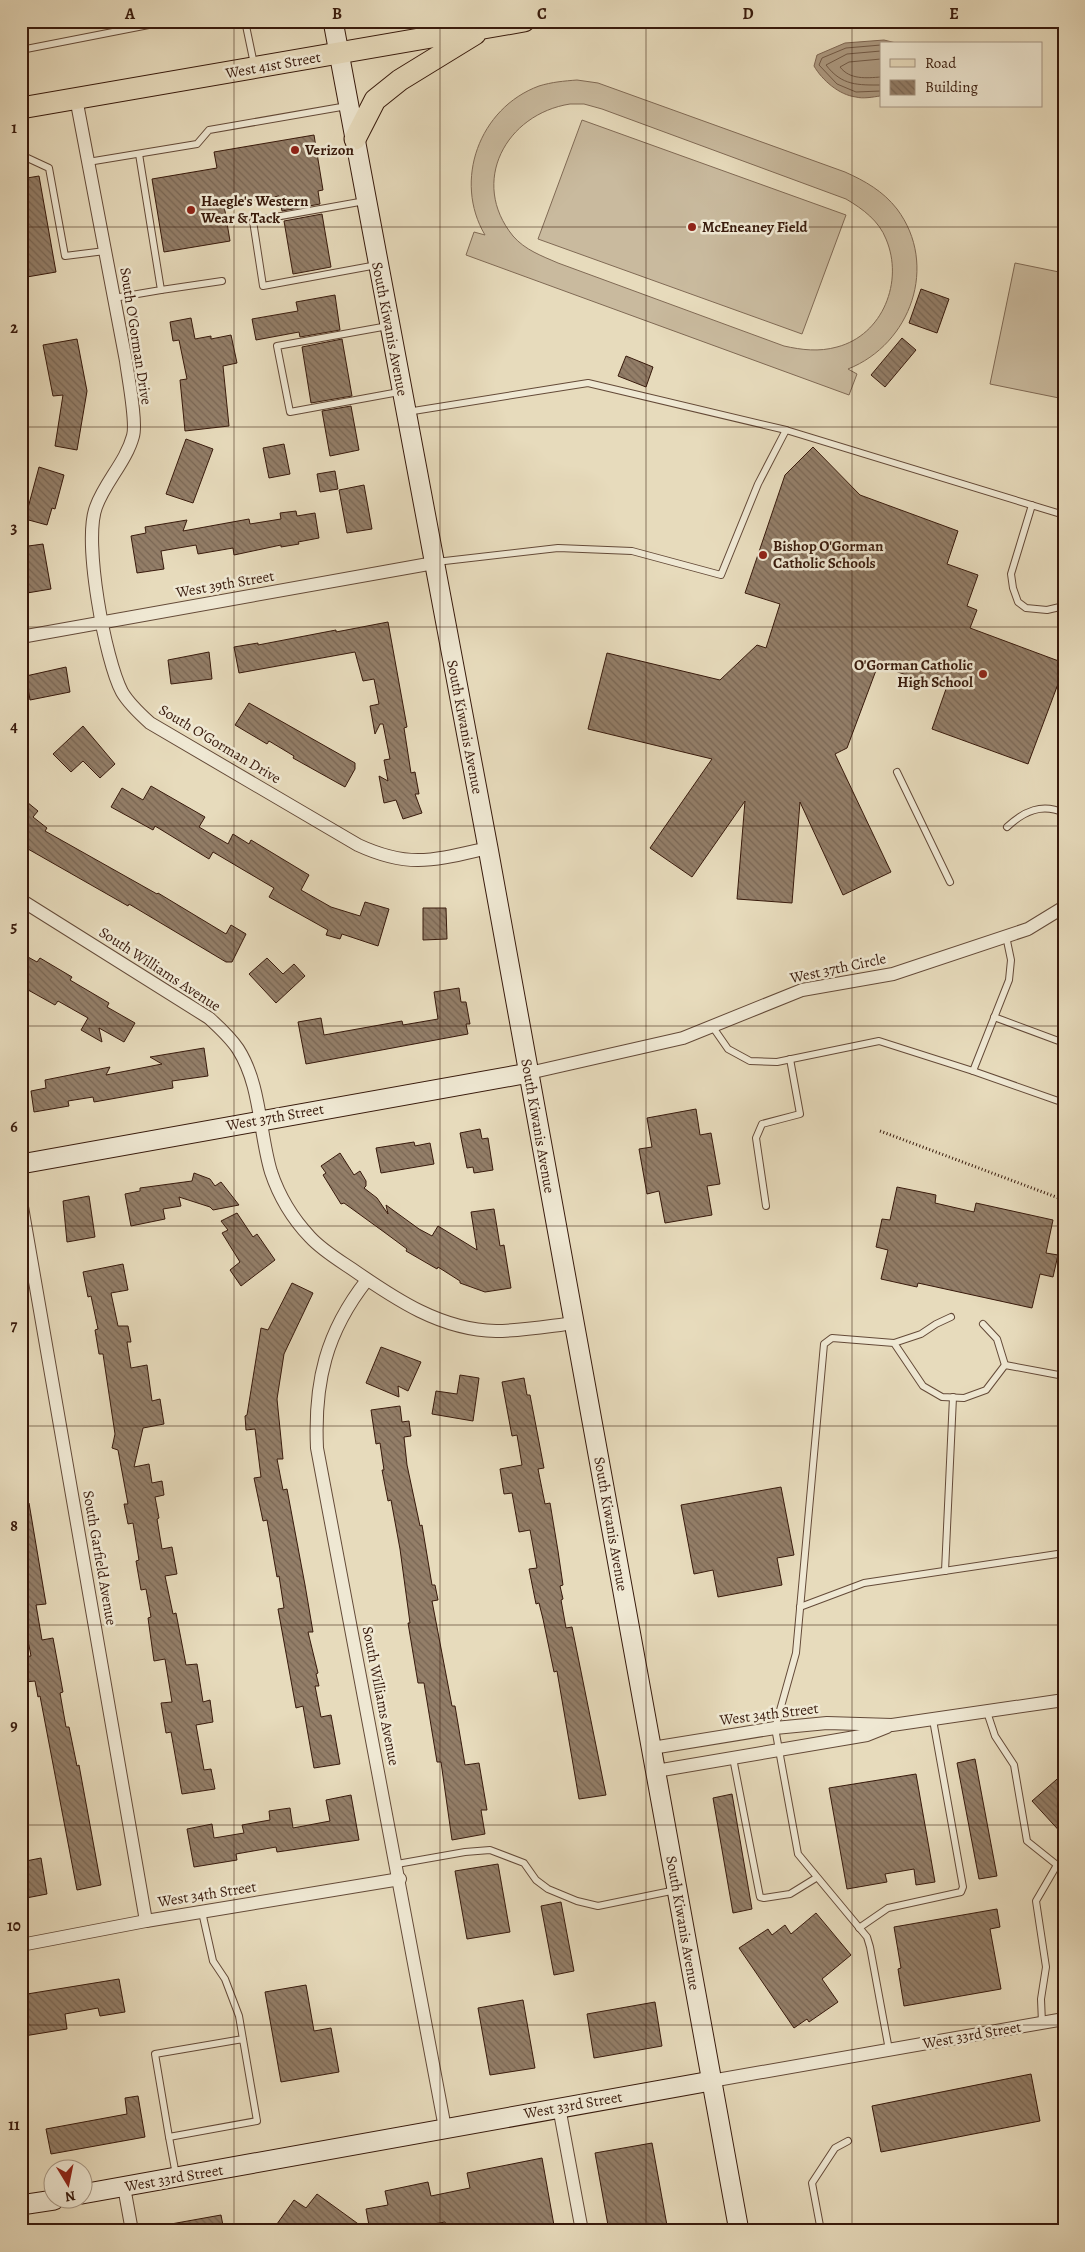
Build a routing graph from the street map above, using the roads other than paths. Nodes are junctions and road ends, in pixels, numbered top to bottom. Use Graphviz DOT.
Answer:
graph roads {
  1 [pos="245,21"];
  2 [pos="333,21"];
  3 [pos="524,21"];
  4 [pos="171,22"];
  5 [pos="485,24"];
  6 [pos="21,50"];
  7 [pos="338,53"];
  8 [pos="255,68"];
  9 [pos="76,98"];
  10 [pos="348,106"];
  11 [pos="21,108"];
  12 [pos="354,139"];
  13 [pos="139,154"];
  14 [pos="21,155"];
  15 [pos="88,162"];
  16 [pos="366,200"];
  17 [pos="105,251"];
  18 [pos="378,265"];
  19 [pos="222,281"];
  20 [pos="161,290"];
  21 [pos="114,298"];
  22 [pos="390,325"];
  23 [pos="402,391"];
  24 [pos="406,412"];
  25 [pos="786,430"];
  26 [pos="1032,505"];
  27 [pos="1064,515"];
  28 [pos="434,563"];
  29 [pos="1064,606"];
  30 [pos="101,622"];
  31 [pos="21,637"];
  32 [pos="897,772"];
  33 [pos="1064,813"];
  34 [pos="1008,827"];
  35 [pos="488,848"];
  36 [pos="950,882"];
  37 [pos="21,900"];
  38 [pos="1064,907"];
  39 [pos="1006,936"];
  40 [pos="994,1017"];
  41 [pos="712,1026"];
  42 [pos="1064,1043"];
  43 [pos="790,1059"];
  44 [pos="973,1071"];
  45 [pos="529,1073"];
  46 [pos="1064,1103"];
  47 [pos="259,1120"];
  48 [pos="21,1164"];
  49 [pos="21,1201"];
  50 [pos="766,1206"];
  51 [pos="367,1280"];
  52 [pos="951,1317"];
  53 [pos="575,1323"];
  54 [pos="983,1324"];
  55 [pos="894,1343"];
  56 [pos="1006,1365"];
  57 [pos="1064,1376"];
  58 [pos="953,1397"];
  59 [pos="1064,1553"];
  60 [pos="945,1571"];
  61 [pos="800,1607"];
  62 [pos="1064,1700"];
  63 [pos="987,1712"];
  64 [pos="933,1720"];
  65 [pos="892,1725"];
  66 [pos="775,1728"];
  67 [pos="652,1748"];
  68 [pos="779,1750"];
  69 [pos="733,1758"];
  70 [pos="656,1771"];
  71 [pos="397,1864"];
  72 [pos="1060,1865"];
  73 [pos="816,1878"];
  74 [pos="400,1879"];
  75 [pos="677,1889"];
  76 [pos="202,1912"];
  77 [pos="146,1921"];
  78 [pos="859,1928"];
  79 [pos="21,1945"];
  80 [pos="1064,2019"];
  81 [pos="1042,2023"];
  82 [pos="243,2039"];
  83 [pos="889,2050"];
  84 [pos="711,2081"];
  85 [pos="559,2107"];
  86 [pos="446,2128"];
  87 [pos="169,2137"];
  88 [pos="848,2141"];
  89 [pos="177,2177"];
  90 [pos="124,2187"];
  91 [pos="92,2192"];
  92 [pos="42,2202"];
  93 [pos="21,2205"];
  94 [pos="132,2231"];
  95 [pos="582,2231"];
  96 [pos="739,2231"];
  97 [pos="821,2231"];
  1 -- 8 [label="lane"];
  2 -- 7 [label="main road, South Kiwanis Avenue"];
  3 -- 5 [label="main road, West 41st Street"];
  4 -- 6 [label="lane"];
  5 -- 7 [label="main road, West 41st Street"];
  5 -- 12 [label="main road"];
  7 -- 8 [label="main road, West 41st Street"];
  7 -- 10 [label="main road, South Kiwanis Avenue"];
  8 -- 9 [label="main road, West 41st Street"];
  9 -- 11 [label="main road, West 41st Street"];
  9 -- 15 [label="street, South O'Gorman Drive"];
  10 -- 12 [label="main road, South Kiwanis Avenue"];
  10 -- 13 [label="lane"];
  12 -- 16 [label="main road, South Kiwanis Avenue"];
  13 -- 15 [label="lane"];
  13 -- 20 [label="lane"];
  14 -- 17 [label="lane"];
  15 -- 17 [label="street, South O'Gorman Drive"];
  16 -- 18 [label="main road, South Kiwanis Avenue"];
  16 -- 18 [label="lane"];
  17 -- 21 [label="street, South O'Gorman Drive"];
  18 -- 22 [label="main road, South Kiwanis Avenue"];
  19 -- 20 [label="lane"];
  20 -- 21 [label="lane"];
  21 -- 30 [label="street, South O'Gorman Drive"];
  22 -- 23 [label="main road, South Kiwanis Avenue"];
  22 -- 23 [label="lane"];
  23 -- 24 [label="main road, South Kiwanis Avenue"];
  24 -- 25 [label="lane"];
  24 -- 28 [label="main road, South Kiwanis Avenue"];
  25 -- 26 [label="lane"];
  25 -- 28 [label="lane"];
  26 -- 27 [label="lane"];
  26 -- 29 [label="lane"];
  28 -- 30 [label="street, West 39th Street"];
  28 -- 35 [label="main road, South Kiwanis Avenue"];
  30 -- 31 [label="street, West 39th Street"];
  30 -- 35 [label="street, South O'Gorman Drive"];
  32 -- 36 [label="lane"];
  33 -- 34 [label="lane"];
  35 -- 45 [label="main road, South Kiwanis Avenue"];
  37 -- 47 [label="street, South Williams Avenue"];
  38 -- 39 [label="street, West 37th Circle"];
  39 -- 40 [label="lane"];
  39 -- 41 [label="street, West 37th Circle"];
  40 -- 42 [label="lane"];
  40 -- 44 [label="lane"];
  41 -- 43 [label="lane"];
  41 -- 45 [label="street, West 37th Circle"];
  43 -- 44 [label="lane"];
  43 -- 50 [label="lane"];
  44 -- 46 [label="lane"];
  45 -- 47 [label="main road, West 37th Street"];
  45 -- 53 [label="main road, South Kiwanis Avenue"];
  47 -- 48 [label="main road, West 37th Street"];
  47 -- 51 [label="street, South Williams Avenue"];
  49 -- 77 [label="street, South Garfield Avenue"];
  51 -- 53 [label="street, South Williams Avenue"];
  51 -- 71 [label="street, South Williams Avenue"];
  52 -- 55 [label="lane"];
  53 -- 67 [label="main road, South Kiwanis Avenue"];
  54 -- 56 [label="lane"];
  55 -- 58 [label="lane"];
  55 -- 61 [label="lane"];
  56 -- 57 [label="lane"];
  56 -- 58 [label="lane"];
  58 -- 60 [label="lane"];
  59 -- 60 [label="lane"];
  60 -- 61 [label="lane"];
  61 -- 66 [label="lane"];
  62 -- 63 [label="street, West 34th Street"];
  63 -- 64 [label="street, West 34th Street"];
  63 -- 72 [label="lane"];
  64 -- 65 [label="street, West 34th Street"];
  64 -- 78 [label="lane"];
  65 -- 66 [label="street, West 34th Street"];
  65 -- 68 [label="street, West 34th Street"];
  66 -- 67 [label="street, West 34th Street"];
  66 -- 68 [label="lane"];
  67 -- 70 [label="main road, South Kiwanis Avenue"];
  68 -- 69 [label="street, West 34th Street"];
  68 -- 73 [label="lane"];
  69 -- 70 [label="street, West 34th Street"];
  69 -- 73 [label="lane"];
  70 -- 75 [label="main road, South Kiwanis Avenue"];
  71 -- 74 [label="street, South Williams Avenue"];
  71 -- 75 [label="lane"];
  72 -- 81 [label="lane"];
  73 -- 78 [label="lane"];
  74 -- 76 [label="street, West 34th Street"];
  74 -- 86 [label="street, South Williams Avenue"];
  75 -- 84 [label="main road, South Kiwanis Avenue"];
  76 -- 77 [label="street, West 34th Street"];
  76 -- 82 [label="lane"];
  77 -- 79 [label="street, West 34th Street"];
  78 -- 83 [label="lane"];
  80 -- 81 [label="street, West 33rd Street"];
  81 -- 83 [label="street, West 33rd Street"];
  82 -- 87 [label="lane"];
  82 -- 87 [label="lane"];
  83 -- 84 [label="street, West 33rd Street"];
  84 -- 85 [label="main road, West 33rd Street"];
  84 -- 96 [label="main road, South Kiwanis Avenue"];
  85 -- 86 [label="main road, West 33rd Street"];
  85 -- 95 [label="street"];
  86 -- 89 [label="main road, West 33rd Street"];
  87 -- 89 [label="lane"];
  88 -- 97 [label="lane"];
  89 -- 90 [label="main road, West 33rd Street"];
  90 -- 91 [label="main road, West 33rd Street"];
  90 -- 94 [label="street"];
  92 -- 93 [label="main road"];
}
